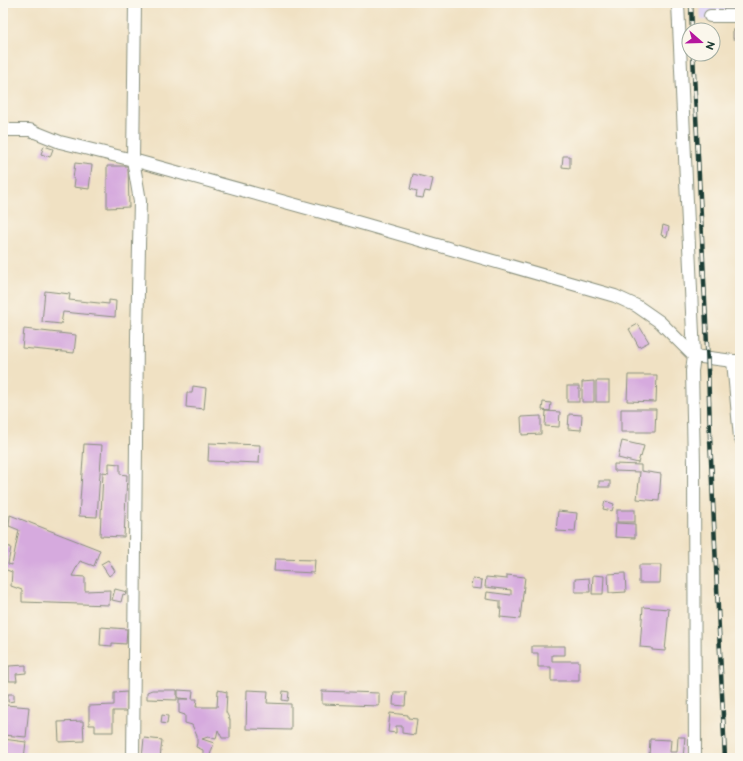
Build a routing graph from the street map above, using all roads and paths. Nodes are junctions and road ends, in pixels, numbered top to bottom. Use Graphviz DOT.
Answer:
graph roads {
  1 [pos="135,3"];
  2 [pos="678,3"];
  3 [pos="710,16"];
  4 [pos="740,16"];
  5 [pos="3,130"];
  6 [pos="133,160"];
  7 [pos="694,356"];
  8 [pos="736,361"];
  9 [pos="740,438"];
  10 [pos="133,758"];
  11 [pos="695,758"];
  1 -- 6 [label="street"];
  2 -- 7 [label="street"];
  3 -- 4 [label="street"];
  5 -- 6 [label="street"];
  6 -- 7 [label="street"];
  6 -- 10 [label="street"];
  7 -- 8 [label="street"];
  7 -- 11 [label="street"];
  8 -- 9 [label="street"];
}
